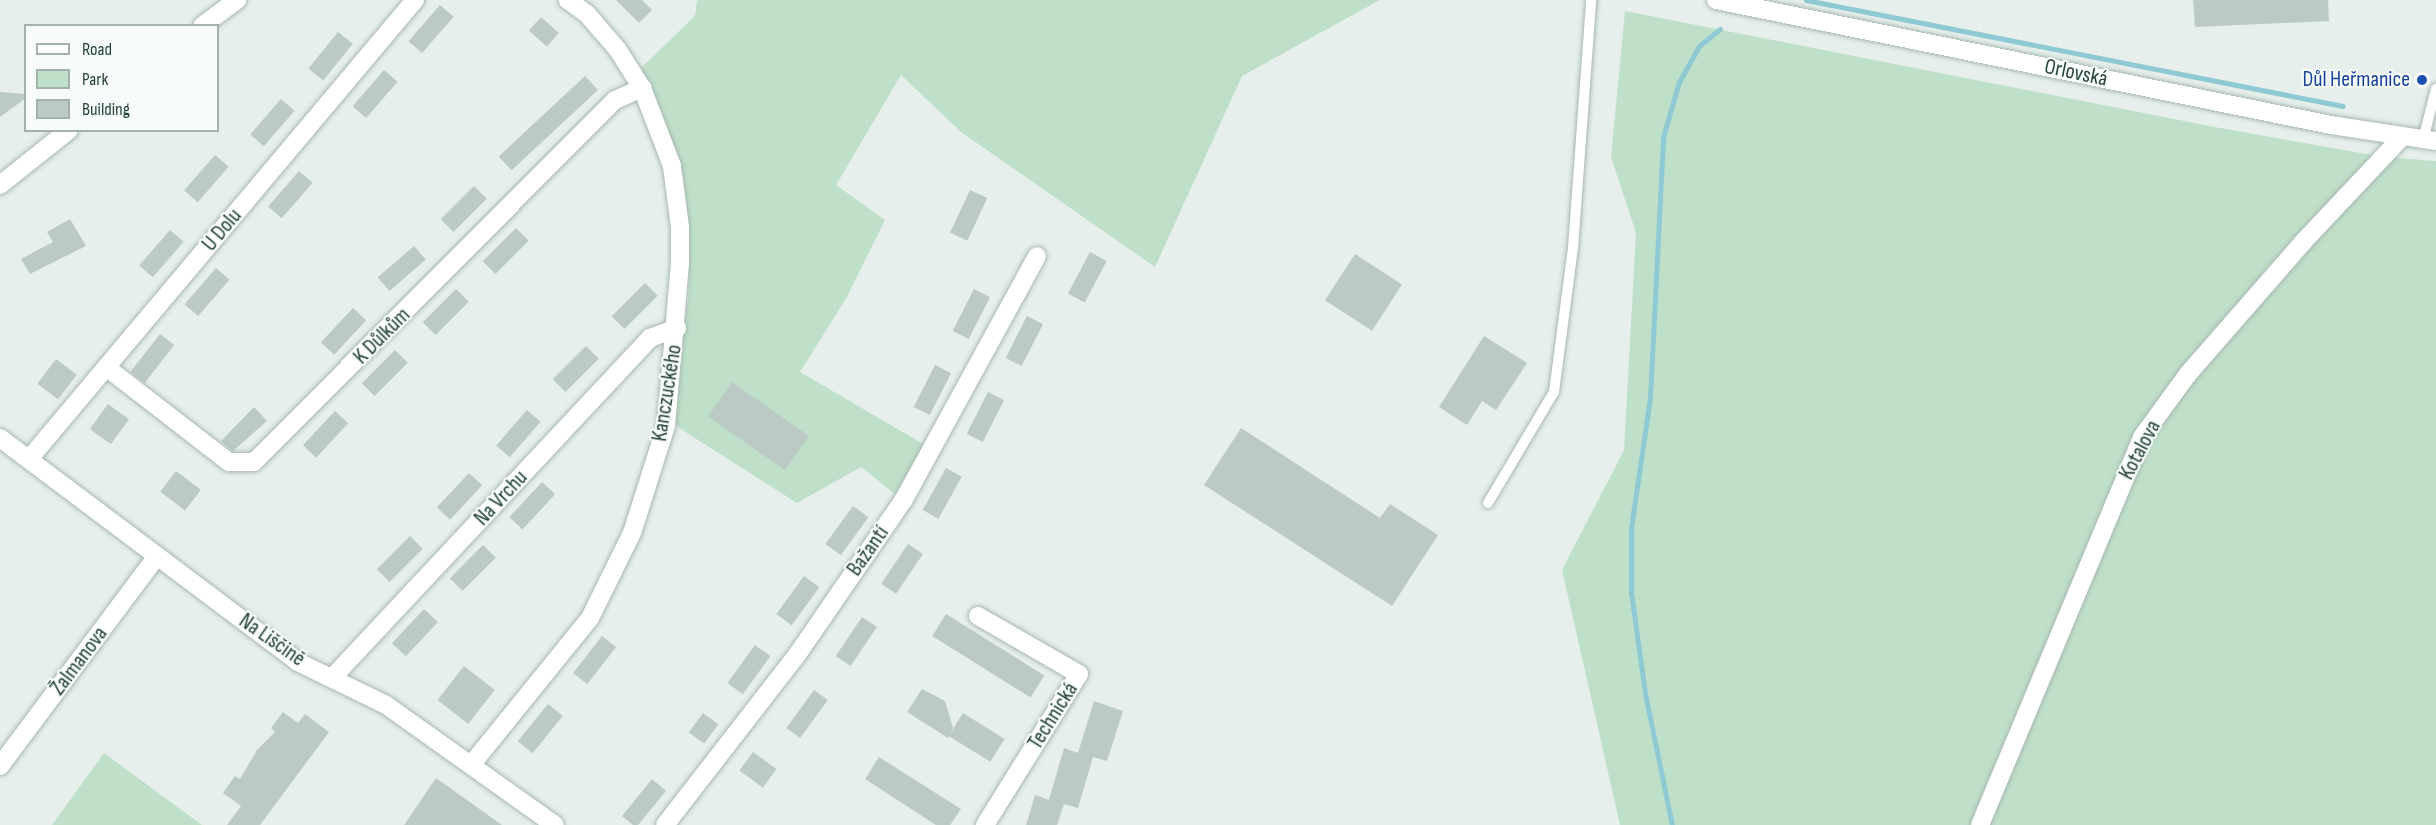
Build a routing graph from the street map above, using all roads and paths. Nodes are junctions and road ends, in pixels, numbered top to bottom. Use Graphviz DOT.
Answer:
graph roads {
  1 [pos="237,0"];
  2 [pos="415,0"];
  3 [pos="568,0"];
  4 [pos="1592,0"];
  5 [pos="1716,0"];
  6 [pos="205,24"];
  7 [pos="642,88"];
  8 [pos="2436,90"];
  9 [pos="66,132"];
  10 [pos="2401,138"];
  11 [pos="2429,141"];
  12 [pos="0,185"];
  13 [pos="1037,256"];
  14 [pos="677,328"];
  15 [pos="106,368"];
  16 [pos="0,438"];
  17 [pos="29,459"];
  18 [pos="1488,503"];
  19 [pos="157,556"];
  20 [pos="978,616"];
  21 [pos="332,678"];
  22 [pos="471,765"];
  23 [pos="0,766"];
  24 [pos="555,825"];
  25 [pos="665,825"];
  26 [pos="985,825"];
  27 [pos="1980,825"];
  1 -- 6 [label="street"];
  2 -- 15 [label="street, U Dolu"];
  3 -- 7 [label="street, Kanczuckého"];
  4 -- 18 [label="lane"];
  5 -- 10 [label="street, Orlovská"];
  7 -- 14 [label="street, Kanczuckého"];
  7 -- 15 [label="street, K Důlkům"];
  8 -- 11 [label="lane"];
  9 -- 12 [label="street"];
  10 -- 11 [label="street, Orlovská"];
  10 -- 27 [label="street, Kotalova"];
  13 -- 25 [label="street, Bažantí"];
  14 -- 21 [label="street, Na Vrchu"];
  14 -- 22 [label="street, Kanczuckého"];
  15 -- 17 [label="street, U Dolu"];
  16 -- 17 [label="street, Na Liščině"];
  17 -- 19 [label="street, Na Liščině"];
  19 -- 21 [label="street, Na Liščině"];
  19 -- 23 [label="street, Žalmanova"];
  20 -- 26 [label="street, Technická"];
  21 -- 22 [label="street, Na Liščině"];
  22 -- 24 [label="street, Na Liščině"];
}
